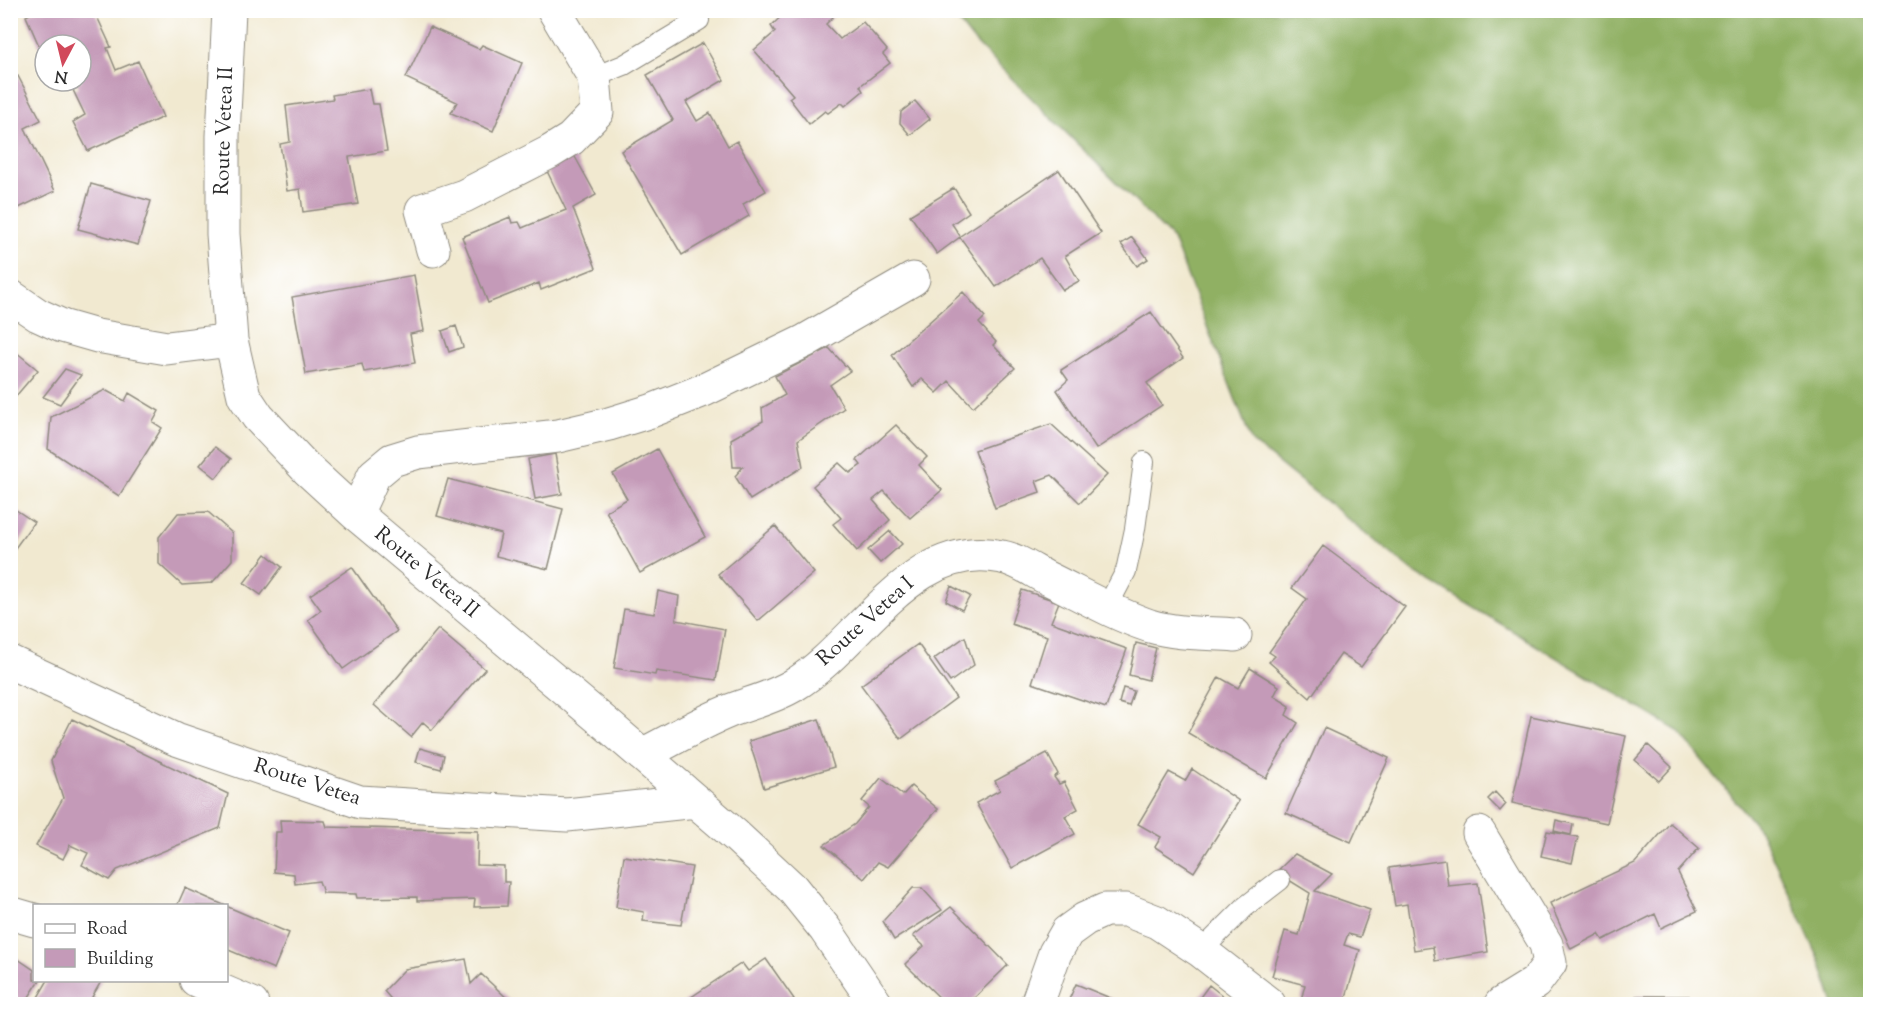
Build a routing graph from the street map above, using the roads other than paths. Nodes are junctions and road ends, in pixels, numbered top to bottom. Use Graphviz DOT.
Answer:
graph roads {
  1 [pos="554,10"];
  2 [pos="223,16"];
  3 [pos="699,20"];
  4 [pos="594,77"];
  5 [pos="433,250"];
  6 [pos="913,279"];
  7 [pos="10,296"];
  8 [pos="231,340"];
  9 [pos="1144,462"];
  10 [pos="356,514"];
  11 [pos="1107,607"];
  12 [pos="1235,635"];
  13 [pos="10,662"];
  14 [pos="642,755"];
  15 [pos="696,801"];
  16 [pos="1479,833"];
  17 [pos="1280,880"];
  18 [pos="10,913"];
  19 [pos="33,920"];
  20 [pos="1201,951"];
  21 [pos="198,982"];
  22 [pos="252,1005"];
  23 [pos="876,1005"];
  24 [pos="1037,1005"];
  25 [pos="1269,1005"];
  26 [pos="1501,1005"];
  1 -- 4 [label="street"];
  2 -- 8 [label="street, Route Vetea II"];
  3 -- 4 [label="lane"];
  4 -- 5 [label="street"];
  6 -- 10 [label="street"];
  7 -- 8 [label="street"];
  8 -- 10 [label="street, Route Vetea II"];
  9 -- 11 [label="lane"];
  10 -- 14 [label="street, Route Vetea II"];
  11 -- 12 [label="street, Route Vetea I"];
  11 -- 14 [label="street, Route Vetea I"];
  13 -- 15 [label="street, Route Vetea"];
  14 -- 15 [label="street, Route Vetea II"];
  15 -- 23 [label="street, Route Vetea II"];
  16 -- 26 [label="street"];
  17 -- 20 [label="lane"];
  18 -- 19 [label="street"];
  20 -- 24 [label="street"];
  20 -- 25 [label="street"];
  21 -- 22 [label="street"];
}
